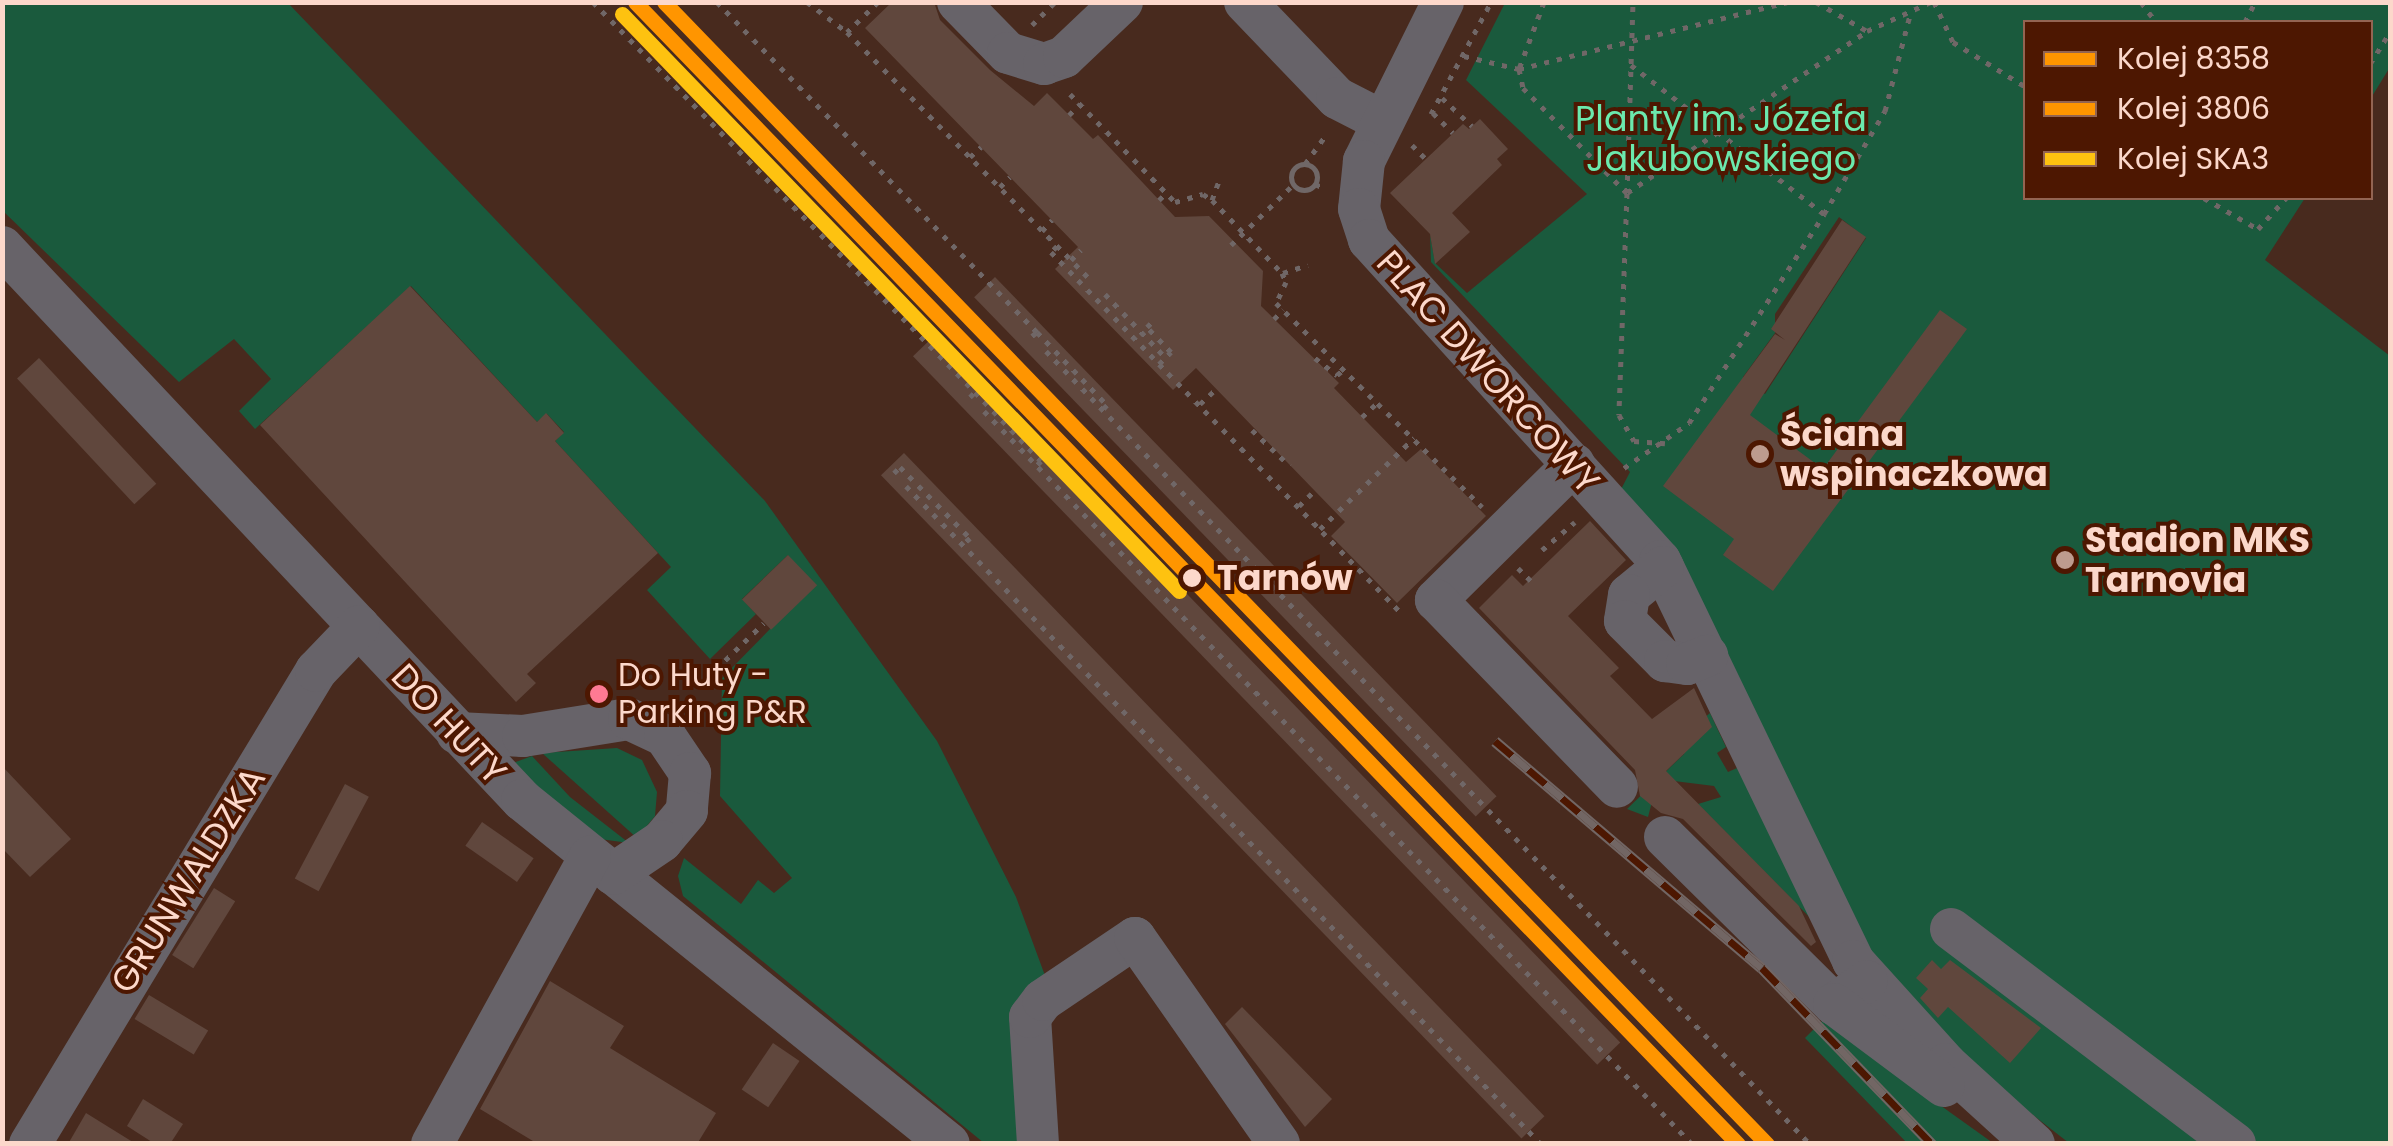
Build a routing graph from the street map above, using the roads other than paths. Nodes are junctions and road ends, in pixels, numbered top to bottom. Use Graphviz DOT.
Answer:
graph roads {
  1 [pos="958,2"];
  2 [pos="1122,2"];
  3 [pos="1244,2"];
  4 [pos="1443,2"];
  5 [pos="1397,133"];
  6 [pos="2,247"];
  7 [pos="1574,464"];
  8 [pos="1664,566"];
  9 [pos="359,626"];
  10 [pos="1707,656"];
  11 [pos="457,733"];
  12 [pos="1617,787"];
  13 [pos="1665,837"];
  14 [pos="602,866"];
  15 [pos="1951,929"];
  16 [pos="1850,992"];
  17 [pos="30,1144"];
  18 [pos="432,1144"];
  19 [pos="949,1144"];
  20 [pos="1038,1144"];
  21 [pos="1279,1144"];
  22 [pos="2034,1144"];
  23 [pos="2236,1144"];
  1 -- 2 [label="street"];
  3 -- 5 [label="street"];
  4 -- 5 [label="street, PLAC DWORCOWY"];
  5 -- 7 [label="street, PLAC DWORCOWY"];
  6 -- 9 [label="street, DO HUTY"];
  7 -- 8 [label="street, PLAC DWORCOWY"];
  7 -- 12 [label="street"];
  8 -- 10 [label="street, PLAC DWORCOWY"];
  8 -- 10 [label="street"];
  9 -- 11 [label="street, DO HUTY"];
  9 -- 17 [label="street, GRUNWALDZKA"];
  10 -- 16 [label="street, PLAC DWORCOWY"];
  11 -- 14 [label="street, DO HUTY"];
  11 -- 14 [label="street"];
  13 -- 16 [label="street"];
  14 -- 18 [label="street"];
  14 -- 19 [label="street, DO HUTY"];
  15 -- 23 [label="street"];
  16 -- 22 [label="street"];
  20 -- 21 [label="street"];
}
